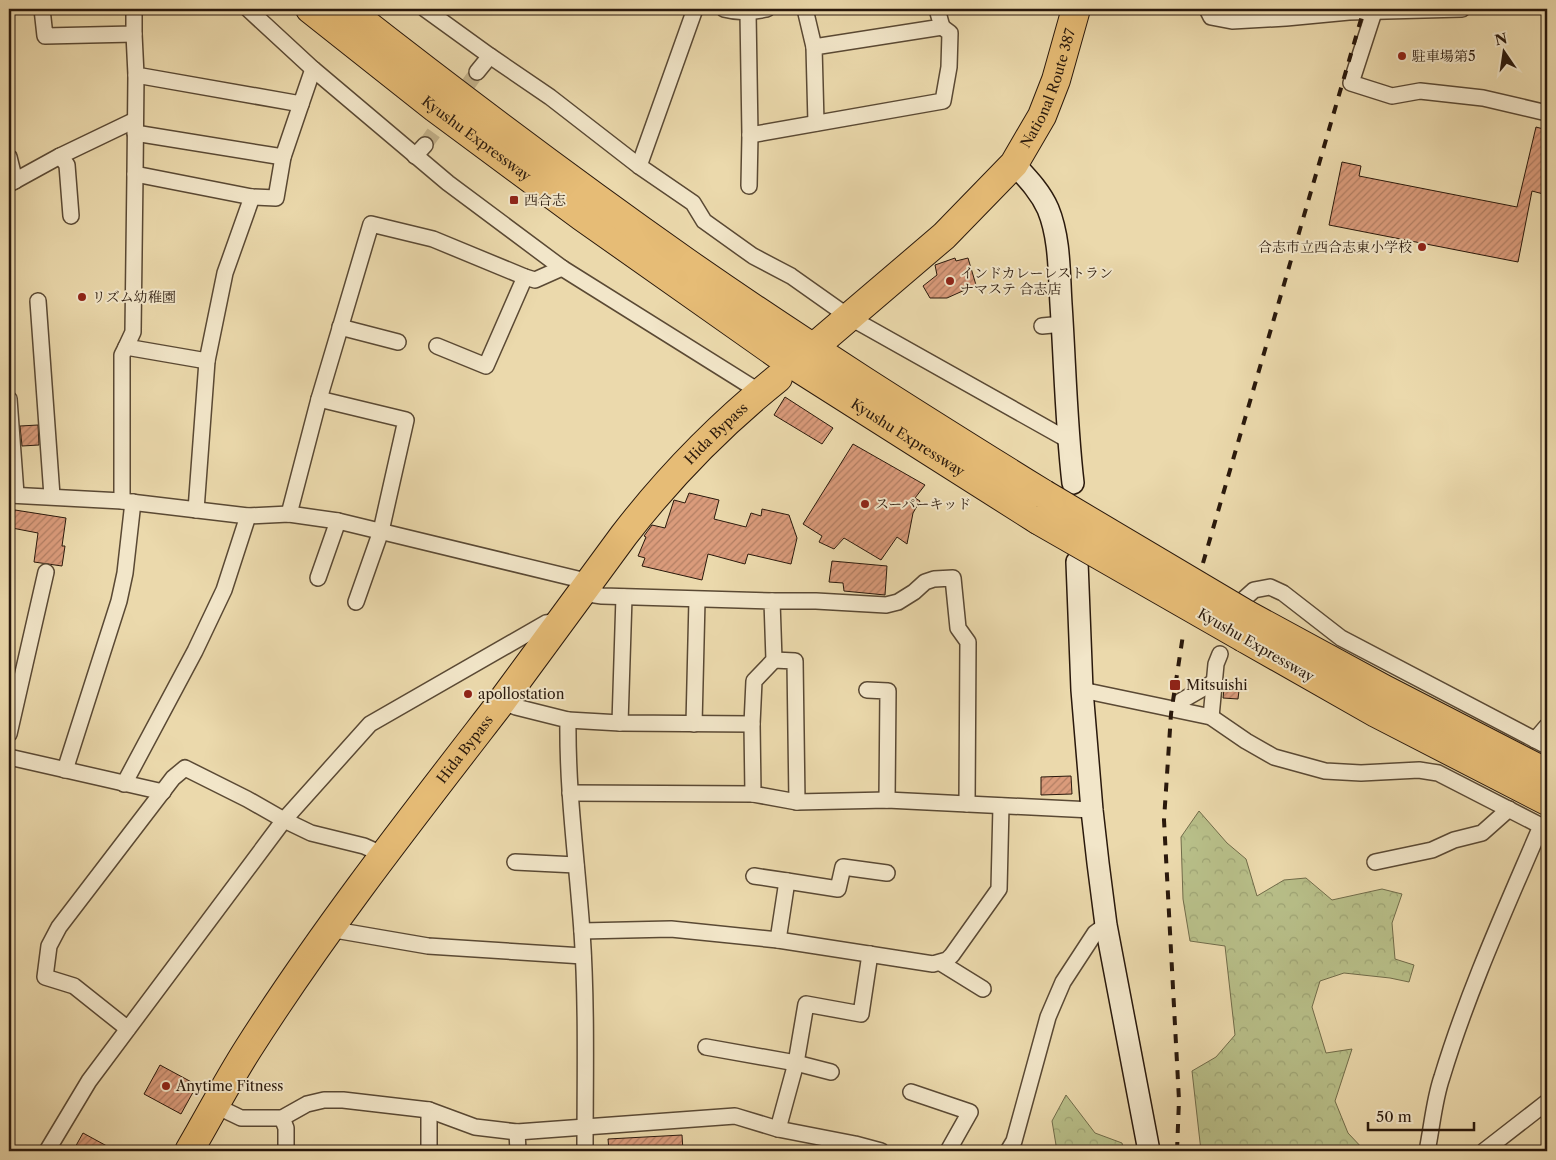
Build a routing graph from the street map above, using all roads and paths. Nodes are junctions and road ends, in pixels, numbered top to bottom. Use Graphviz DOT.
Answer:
graph roads {
  1 [pos="42,9"];
  2 [pos="134,9"];
  3 [pos="248,9"];
  4 [pos="310,9"];
  5 [pos="348,9"];
  6 [pos="424,9"];
  7 [pos="695,9"];
  8 [pos="724,9"];
  9 [pos="768,9"];
  10 [pos="805,9"];
  11 [pos="937,9"];
  12 [pos="1076,9"];
  13 [pos="1207,9"];
  14 [pos="1462,9"];
  15 [pos="1350,10"];
  16 [pos="1374,10"];
  17 [pos="748,13"];
  18 [pos="942,27"];
  19 [pos="134,34"];
  20 [pos="814,47"];
  21 [pos="490,56"];
  22 [pos="313,69"];
  23 [pos="477,72"];
  24 [pos="136,75"];
  25 [pos="301,104"];
  26 [pos="1547,113"];
  27 [pos="816,122"];
  28 [pos="135,126"];
  29 [pos="750,135"];
  30 [pos="60,156"];
  31 [pos="9,157"];
  32 [pos="283,158"];
  33 [pos="1014,164"];
  34 [pos="639,166"];
  35 [pos="134,174"];
  36 [pos="12,182"];
  37 [pos="749,186"];
  38 [pos="252,197"];
  39 [pos="71,216"];
  40 [pos="562,268"];
  41 [pos="525,277"];
  42 [pos="38,301"];
  43 [pos="849,317"];
  44 [pos="1063,324"];
  45 [pos="1042,326"];
  46 [pos="340,327"];
  47 [pos="821,341"];
  48 [pos="398,342"];
  49 [pos="438,346"];
  50 [pos="126,347"];
  51 [pos="207,361"];
  52 [pos="769,385"];
  53 [pos="9,399"];
  54 [pos="319,399"];
  55 [pos="1068,440"];
  56 [pos="1073,483"];
  57 [pos="13,495"];
  58 [pos="52,496"];
  59 [pos="127,501"];
  60 [pos="1041,507"];
  61 [pos="196,510"];
  62 [pos="289,514"];
  63 [pos="248,516"];
  64 [pos="338,521"];
  65 [pos="380,531"];
  66 [pos="1077,562"];
  67 [pos="46,572"];
  68 [pos="318,578"];
  69 [pos="586,587"];
  70 [pos="624,597"];
  71 [pos="697,600"];
  72 [pos="772,601"];
  73 [pos="356,602"];
  74 [pos="1245,617"];
  75 [pos="561,621"];
  76 [pos="1220,654"];
  77 [pos="774,660"];
  78 [pos="1214,682"];
  79 [pos="867,690"];
  80 [pos="1082,690"];
  81 [pos="502,701"];
  82 [pos="1180,705"];
  83 [pos="1207,716"];
  84 [pos="568,720"];
  85 [pos="620,723"];
  86 [pos="694,724"];
  87 [pos="752,724"];
  88 [pos="1547,726"];
  89 [pos="9,734"];
  90 [pos="1541,743"];
  91 [pos="9,757"];
  92 [pos="65,770"];
  93 [pos="1547,774"];
  94 [pos="124,784"];
  95 [pos="163,792"];
  96 [pos="570,793"];
  97 [pos="752,794"];
  98 [pos="887,800"];
  99 [pos="797,802"];
  100 [pos="967,804"];
  101 [pos="1001,806"];
  102 [pos="1509,809"];
  103 [pos="1092,810"];
  104 [pos="1545,819"];
  105 [pos="284,820"];
  106 [pos="384,855"];
  107 [pos="515,862"];
  108 [pos="1375,862"];
  109 [pos="576,865"];
  110 [pos="887,873"];
  111 [pos="754,876"];
  112 [pos="787,881"];
  113 [pos="1106,925"];
  114 [pos="329,929"];
  115 [pos="582,931"];
  116 [pos="778,940"];
  117 [pos="870,954"];
  118 [pos="583,956"];
  119 [pos="940,963"];
  120 [pos="983,989"];
  121 [pos="128,1029"];
  122 [pos="706,1047"];
  123 [pos="796,1063"];
  124 [pos="831,1072"];
  125 [pos="911,1092"];
  126 [pos="1547,1102"];
  127 [pos="216,1106"];
  128 [pos="429,1110"];
  129 [pos="282,1118"];
  130 [pos="585,1127"];
  131 [pos="778,1129"];
  132 [pos="517,1132"];
  133 [pos="46,1151"];
  134 [pos="189,1151"];
  135 [pos="286,1151"];
  136 [pos="429,1151"];
  137 [pos="518,1151"];
  138 [pos="585,1151"];
  139 [pos="881,1151"];
  140 [pos="948,1151"];
  141 [pos="1008,1151"];
  142 [pos="1149,1151"];
  143 [pos="1427,1151"];
  144 [pos="1484,1151"];
  1 -- 19 [label="street"];
  2 -- 19 [label="street"];
  3 -- 22 [label="street"];
  4 -- 60 [label="highway, Kyushu Expressway"];
  5 -- 60 [label="highway, Kyushu Expressway"];
  6 -- 21 [label="street"];
  7 -- 34 [label="street"];
  8 -- 17 [label="street"];
  9 -- 17 [label="street"];
  10 -- 20 [label="street"];
  11 -- 18 [label="street"];
  12 -- 33 [label="highway, National Route 387"];
  13 -- 15 [label="street"];
  14 -- 16 [label="street"];
  15 -- 16 [label="street"];
  16 -- 26 [label="street"];
  17 -- 29 [label="street"];
  18 -- 20 [label="street"];
  18 -- 27 [label="street"];
  19 -- 24 [label="street"];
  20 -- 27 [label="street"];
  21 -- 23 [label="street"];
  21 -- 34 [label="street"];
  22 -- 25 [label="street"];
  22 -- 40 [label="street"];
  24 -- 25 [label="street"];
  24 -- 28 [label="street"];
  25 -- 32 [label="street"];
  27 -- 29 [label="street"];
  28 -- 30 [label="street"];
  28 -- 32 [label="street"];
  28 -- 35 [label="street"];
  29 -- 37 [label="street"];
  30 -- 36 [label="street"];
  30 -- 39 [label="street"];
  31 -- 36 [label="street"];
  32 -- 38 [label="street"];
  33 -- 43 [label="highway"];
  33 -- 44 [label="street"];
  34 -- 43 [label="street"];
  35 -- 38 [label="street"];
  35 -- 50 [label="street"];
  38 -- 51 [label="street"];
  40 -- 41 [label="street"];
  40 -- 52 [label="street"];
  41 -- 46 [label="street"];
  41 -- 49 [label="street"];
  42 -- 58 [label="street"];
  43 -- 47 [label="highway"];
  43 -- 55 [label="street"];
  44 -- 45 [label="street"];
  44 -- 55 [label="street"];
  46 -- 48 [label="street"];
  46 -- 54 [label="street"];
  50 -- 51 [label="street"];
  50 -- 59 [label="street"];
  51 -- 61 [label="street"];
  52 -- 69 [label="highway, Hida Bypass"];
  53 -- 57 [label="street"];
  54 -- 62 [label="street"];
  54 -- 65 [label="street"];
  55 -- 56 [label="street"];
  57 -- 58 [label="street"];
  58 -- 59 [label="street"];
  59 -- 61 [label="street"];
  59 -- 92 [label="street"];
  60 -- 74 [label="highway, Kyushu Expressway, bridge"];
  61 -- 63 [label="street"];
  62 -- 63 [label="street"];
  62 -- 64 [label="street"];
  63 -- 94 [label="street"];
  64 -- 65 [label="street"];
  64 -- 68 [label="street"];
  65 -- 69 [label="street"];
  65 -- 73 [label="street"];
  66 -- 80 [label="street"];
  67 -- 89 [label="street"];
  69 -- 70 [label="street"];
  69 -- 75 [label="highway, Hida Bypass"];
  70 -- 71 [label="street"];
  70 -- 85 [label="street"];
  71 -- 72 [label="street"];
  71 -- 86 [label="street"];
  72 -- 77 [label="street"];
  72 -- 100 [label="street"];
  74 -- 90 [label="street"];
  74 -- 93 [label="highway, Kyushu Expressway"];
  74 -- 104 [label="highway, Kyushu Expressway"];
  75 -- 81 [label="highway, Hida Bypass"];
  75 -- 105 [label="street"];
  76 -- 78 [label="street"];
  77 -- 87 [label="street"];
  77 -- 99 [label="street"];
  78 -- 82 [label="street"];
  78 -- 83 [label="street"];
  79 -- 98 [label="street"];
  80 -- 82 [label="street"];
  80 -- 103 [label="street"];
  81 -- 84 [label="street"];
  81 -- 106 [label="highway, Hida Bypass"];
  82 -- 83 [label="street"];
  83 -- 102 [label="street"];
  84 -- 85 [label="street"];
  84 -- 96 [label="street"];
  85 -- 86 [label="street"];
  86 -- 87 [label="street"];
  87 -- 97 [label="street"];
  88 -- 90 [label="street"];
  91 -- 92 [label="street"];
  92 -- 94 [label="street"];
  94 -- 95 [label="street"];
  95 -- 105 [label="street"];
  95 -- 121 [label="street"];
  96 -- 97 [label="street"];
  96 -- 109 [label="street"];
  97 -- 99 [label="street"];
  98 -- 99 [label="street"];
  98 -- 100 [label="street"];
  100 -- 101 [label="street"];
  101 -- 103 [label="street"];
  101 -- 119 [label="street"];
  102 -- 104 [label="street"];
  102 -- 108 [label="street"];
  103 -- 113 [label="street"];
  104 -- 143 [label="street"];
  105 -- 106 [label="street"];
  105 -- 121 [label="street"];
  106 -- 114 [label="highway, Hida Bypass"];
  107 -- 109 [label="street"];
  109 -- 115 [label="street"];
  110 -- 112 [label="street"];
  111 -- 112 [label="street"];
  112 -- 116 [label="street"];
  113 -- 141 [label="street"];
  113 -- 142 [label="street"];
  114 -- 118 [label="street"];
  114 -- 127 [label="highway, Hida Bypass"];
  115 -- 116 [label="street"];
  115 -- 118 [label="street"];
  116 -- 117 [label="street"];
  117 -- 119 [label="street"];
  117 -- 123 [label="street"];
  118 -- 130 [label="street"];
  119 -- 120 [label="street"];
  121 -- 133 [label="street"];
  122 -- 123 [label="street"];
  123 -- 124 [label="street"];
  123 -- 131 [label="street"];
  125 -- 140 [label="street"];
  126 -- 144 [label="street"];
  127 -- 129 [label="street"];
  127 -- 134 [label="highway, Hida Bypass"];
  128 -- 129 [label="street"];
  128 -- 132 [label="street"];
  128 -- 136 [label="street"];
  129 -- 135 [label="street"];
  130 -- 131 [label="street"];
  130 -- 132 [label="street"];
  130 -- 138 [label="street"];
  131 -- 139 [label="street"];
  132 -- 137 [label="street"];
}
